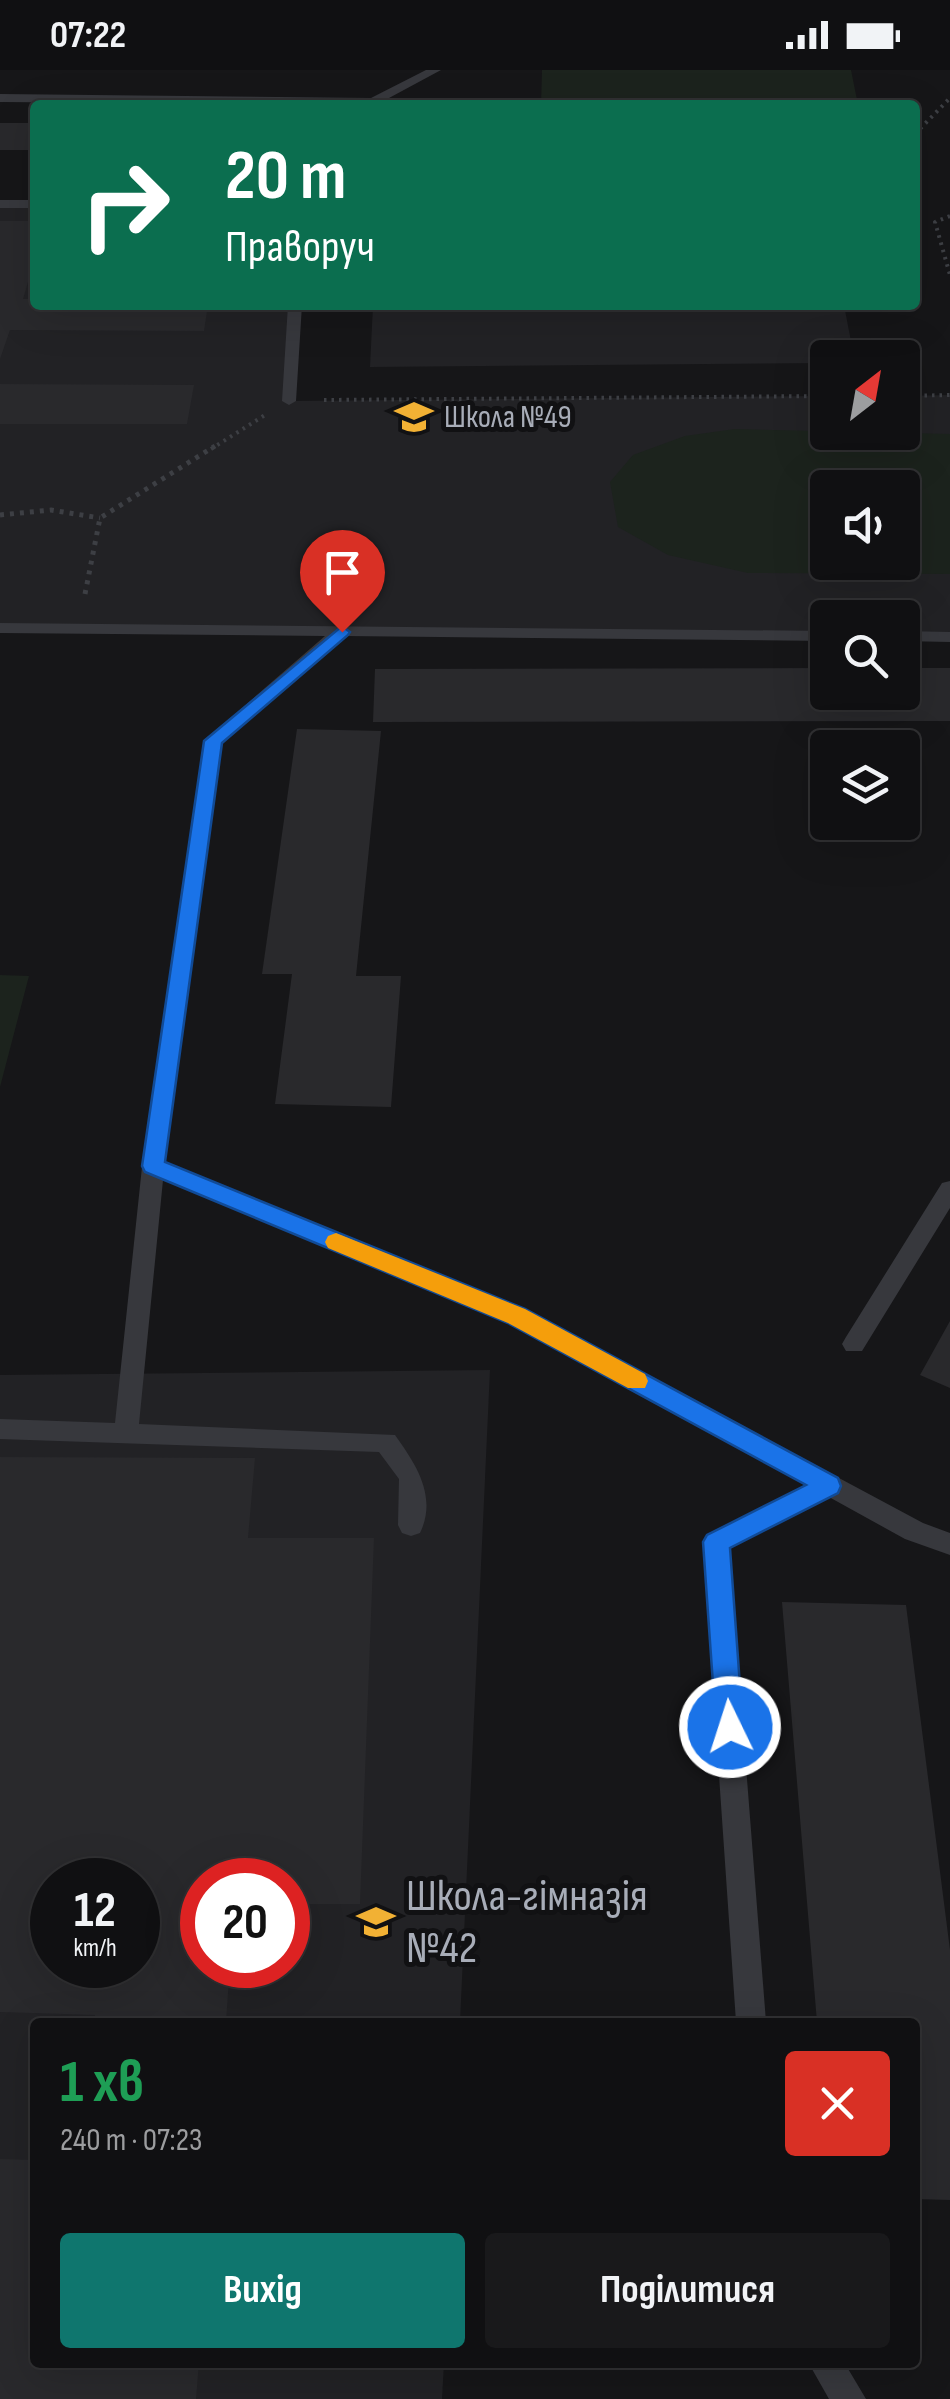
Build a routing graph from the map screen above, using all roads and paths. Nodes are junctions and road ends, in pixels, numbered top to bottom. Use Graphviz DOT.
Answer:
graph roads {
  1 [pos="435,70"];
  2 [pos="0,98"];
  3 [pos="950,98"];
  4 [pos="148,100"];
  5 [pos="376,100"];
  6 [pos="920,129"];
  7 [pos="0,204"];
  8 [pos="30,204"];
  9 [pos="950,216"];
  10 [pos="950,275"];
  11 [pos="295,310"];
  12 [pos="810,396"];
  13 [pos="920,396"];
  14 [pos="950,396"];
  15 [pos="289,401"];
  16 [pos="0,514"];
  17 [pos="100,518"];
  18 [pos="0,628"];
  19 [pos="78,629"];
  20 [pos="342,632"];
  21 [pos="810,636"];
  22 [pos="920,636"];
  23 [pos="950,636"];
  24 [pos="153,1166"];
  25 [pos="950,1189"];
  26 [pos="854,1344"];
  27 [pos="0,1429"];
  28 [pos="126,1431"];
  29 [pos="829,1486"];
  30 [pos="411,1525"];
  31 [pos="950,1544"];
  32 [pos="751,2018"];
  33 [pos="828,2368"];
  34 [pos="848,2399"];
  1 -- 5 [label="lane"];
  2 -- 4 [label="lane"];
  3 -- 6 [label="path"];
  7 -- 8 [label="lane"];
  9 -- 10 [label="path"];
  11 -- 15 [label="lane"];
  12 -- 15 [label="path"];
  13 -- 14 [label="path"];
  15 -- 17 [label="path"];
  16 -- 17 [label="path"];
  17 -- 19 [label="path"];
  18 -- 19 [label="lane"];
  19 -- 20 [label="lane"];
  20 -- 21 [label="lane"];
  20 -- 24 [label="lane"];
  22 -- 23 [label="lane"];
  24 -- 28 [label="lane"];
  24 -- 29 [label="lane"];
  25 -- 26 [label="lane"];
  27 -- 28 [label="lane"];
  28 -- 30 [label="lane"];
  29 -- 31 [label="lane"];
  29 -- 32 [label="lane"];
  33 -- 34 [label="lane"];
}
